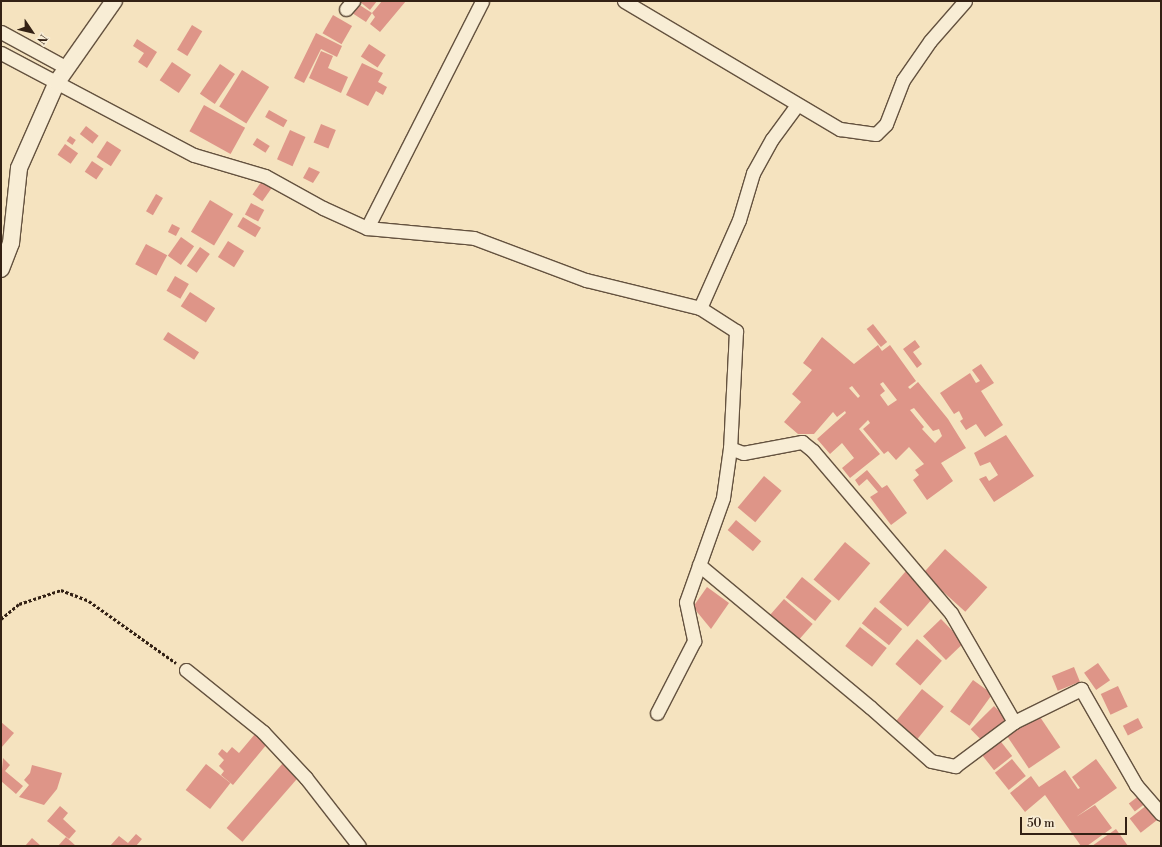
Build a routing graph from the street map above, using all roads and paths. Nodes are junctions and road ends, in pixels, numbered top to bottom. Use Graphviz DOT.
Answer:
graph roads {
  1 [pos="114,1"];
  2 [pos="482,1"];
  3 [pos="624,1"];
  4 [pos="965,1"];
  5 [pos="1,32"];
  6 [pos="1,53"];
  7 [pos="67,68"];
  8 [pos="57,82"];
  9 [pos="797,104"];
  10 [pos="367,228"];
  11 [pos="1,269"];
  12 [pos="700,308"];
  13 [pos="730,448"];
  14 [pos="699,565"];
  15 [pos="1,619"];
  16 [pos="186,670"];
  17 [pos="657,713"];
  18 [pos="1014,722"];
  19 [pos="1161,814"];
  20 [pos="359,846"];
  1 -- 7 [label="street"];
  2 -- 10 [label="street"];
  3 -- 9 [label="street"];
  4 -- 9 [label="street"];
  5 -- 7 [label="street"];
  6 -- 8 [label="street"];
  7 -- 8 [label="street"];
  8 -- 10 [label="street"];
  8 -- 11 [label="street"];
  9 -- 12 [label="street"];
  10 -- 12 [label="street"];
  12 -- 13 [label="street"];
  13 -- 14 [label="street"];
  13 -- 18 [label="street"];
  14 -- 17 [label="street"];
  14 -- 18 [label="street"];
  15 -- 16 [label="path"];
  16 -- 20 [label="street"];
  18 -- 19 [label="street"];
}
